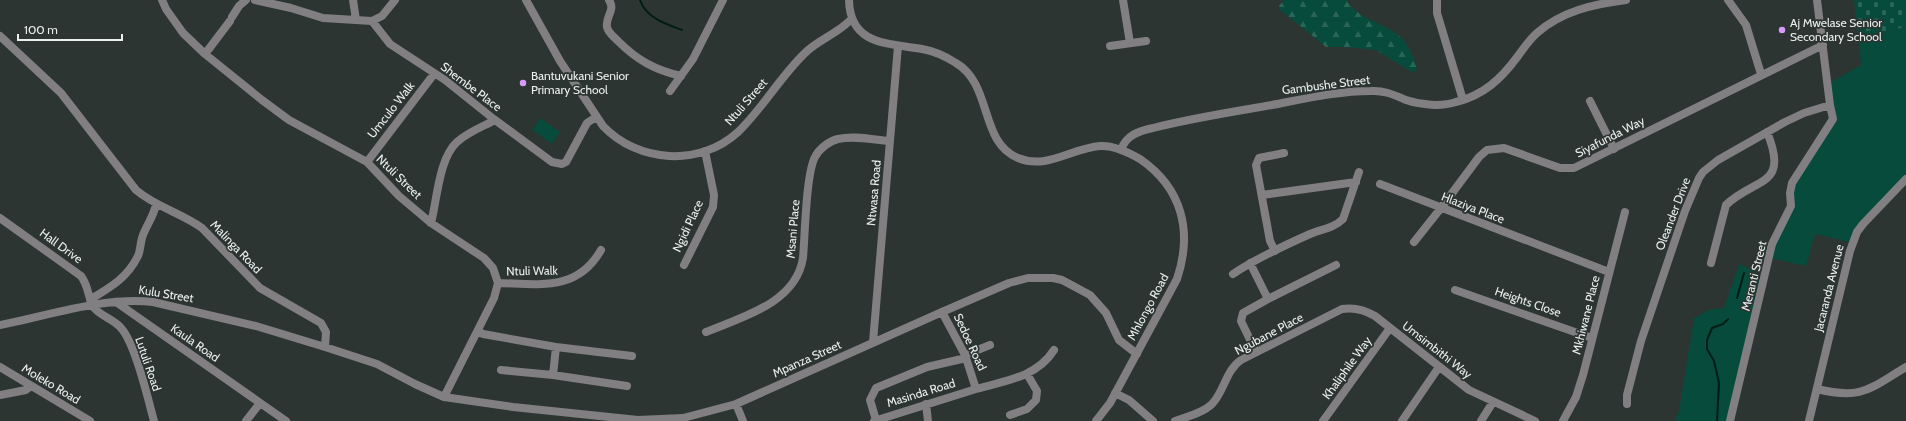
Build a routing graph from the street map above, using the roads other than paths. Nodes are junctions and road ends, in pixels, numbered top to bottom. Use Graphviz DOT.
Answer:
graph roads {
  1 [pos="162,0"];
  2 [pos="246,0"];
  3 [pos="255,0"];
  4 [pos="353,0"];
  5 [pos="395,0"];
  6 [pos="526,0"];
  7 [pos="609,0"];
  8 [pos="849,0"];
  9 [pos="1123,0"];
  10 [pos="1437,0"];
  11 [pos="1626,0"];
  12 [pos="1728,0"];
  13 [pos="1817,0"];
  14 [pos="720,1"];
  15 [pos="356,20"];
  16 [pos="852,20"];
  17 [pos="372,21"];
  18 [pos="0,36"];
  19 [pos="1146,41"];
  20 [pos="1130,42"];
  21 [pos="1823,44"];
  22 [pos="898,46"];
  23 [pos="1110,46"];
  24 [pos="205,54"];
  25 [pos="434,74"];
  26 [pos="1761,74"];
  27 [pos="681,76"];
  28 [pos="670,91"];
  29 [pos="1463,100"];
  30 [pos="1590,101"];
  31 [pos="1830,105"];
  32 [pos="596,117"];
  33 [pos="495,120"];
  34 [pos="1767,132"];
  35 [pos="890,141"];
  36 [pos="1614,149"];
  37 [pos="1122,150"];
  38 [pos="705,151"];
  39 [pos="1284,153"];
  40 [pos="367,162"];
  41 [pos="1359,172"];
  42 [pos="1906,179"];
  43 [pos="1356,182"];
  44 [pos="1380,184"];
  45 [pos="1262,195"];
  46 [pos="156,204"];
  47 [pos="1441,208"];
  48 [pos="1625,212"];
  49 [pos="0,218"];
  50 [pos="431,223"];
  51 [pos="1414,242"];
  52 [pos="601,250"];
  53 [pos="1275,251"];
  54 [pos="1250,263"];
  55 [pos="1711,263"];
  56 [pos="684,265"];
  57 [pos="1336,265"];
  58 [pos="1609,272"];
  59 [pos="1233,274"];
  60 [pos="498,283"];
  61 [pos="1455,290"];
  62 [pos="1268,299"];
  63 [pos="92,302"];
  64 [pos="116,302"];
  65 [pos="942,312"];
  66 [pos="0,325"];
  67 [pos="1390,328"];
  68 [pos="478,331"];
  69 [pos="706,332"];
  70 [pos="1592,338"];
  71 [pos="873,342"];
  72 [pos="990,345"];
  73 [pos="325,347"];
  74 [pos="556,347"];
  75 [pos="1054,350"];
  76 [pos="1256,352"];
  77 [pos="1136,354"];
  78 [pos="632,356"];
  79 [pos="965,356"];
  80 [pos="0,367"];
  81 [pos="1439,367"];
  82 [pos="1906,367"];
  83 [pos="501,370"];
  84 [pos="1027,374"];
  85 [pos="553,375"];
  86 [pos="32,386"];
  87 [pos="627,386"];
  88 [pos="976,389"];
  89 [pos="1817,389"];
  90 [pos="1115,393"];
  91 [pos="0,395"];
  92 [pos="444,396"];
  93 [pos="1493,402"];
  94 [pos="260,403"];
  95 [pos="736,404"];
  96 [pos="926,404"];
  97 [pos="1627,404"];
  98 [pos="1010,415"];
  99 [pos="1187,419"];
  100 [pos="875,420"];
  101 [pos="90,421"];
  102 [pos="154,421"];
  103 [pos="246,421"];
  104 [pos="286,421"];
  105 [pos="743,421"];
  106 [pos="928,421"];
  107 [pos="1096,421"];
  108 [pos="1153,421"];
  109 [pos="1175,421"];
  110 [pos="1323,421"];
  111 [pos="1402,421"];
  112 [pos="1481,421"];
  113 [pos="1535,421"];
  114 [pos="1563,421"];
  115 [pos="1730,421"];
  116 [pos="1809,421"];
  1 -- 24 [label="street, Ntuli Street"];
  2 -- 24 [label="street"];
  3 -- 15 [label="street"];
  4 -- 15 [label="street"];
  5 -- 17 [label="street"];
  6 -- 32 [label="street, Ntuli Street"];
  7 -- 27 [label="street"];
  8 -- 16 [label="street"];
  9 -- 20 [label="street"];
  10 -- 29 [label="street"];
  11 -- 29 [label="street, Gambushe Street"];
  12 -- 26 [label="street"];
  13 -- 21 [label="street"];
  14 -- 27 [label="street"];
  15 -- 17 [label="street"];
  16 -- 22 [label="street, Mhlongo Road"];
  16 -- 38 [label="street, Ntuli Street"];
  17 -- 25 [label="street, Shembe Place"];
  18 -- 46 [label="street, Malinga Road"];
  19 -- 20 [label="street"];
  20 -- 23 [label="street"];
  21 -- 26 [label="street, Siyafunda Way"];
  21 -- 31 [label="street"];
  22 -- 35 [label="street, Ntwasa Road"];
  22 -- 37 [label="street, Mhlongo Road"];
  24 -- 40 [label="street, Ntuli Street"];
  25 -- 33 [label="street, Shembe Place"];
  25 -- 40 [label="street, Umculo Walk"];
  26 -- 36 [label="street, Siyafunda Way"];
  27 -- 28 [label="street"];
  29 -- 37 [label="street, Gambushe Street"];
  30 -- 36 [label="street"];
  31 -- 34 [label="street, Oleander Drive"];
  31 -- 115 [label="street, Meranti Street"];
  32 -- 33 [label="street, Shembe Place"];
  32 -- 38 [label="street, Ntuli Street"];
  33 -- 50 [label="street"];
  34 -- 55 [label="street"];
  34 -- 97 [label="street, Oleander Drive"];
  35 -- 69 [label="street, Msani Place"];
  35 -- 71 [label="street, Ntwasa Road"];
  36 -- 47 [label="street, Siyafunda Way"];
  37 -- 77 [label="street, Mhlongo Road"];
  38 -- 56 [label="street, Ngidi Place"];
  39 -- 45 [label="street"];
  40 -- 50 [label="street, Ntuli Street"];
  41 -- 43 [label="street"];
  42 -- 89 [label="street, Jacaranda Avenue"];
  43 -- 45 [label="street"];
  43 -- 53 [label="street"];
  44 -- 47 [label="street, Hlaziya Place"];
  45 -- 53 [label="street"];
  46 -- 63 [label="street"];
  46 -- 73 [label="street, Malinga Road"];
  47 -- 51 [label="street, Siyafunda Way"];
  47 -- 58 [label="street, Hlaziya Place"];
  48 -- 58 [label="street, Mkhiwane Place"];
  49 -- 63 [label="street, Hall Drive"];
  50 -- 60 [label="street, Ntuli Street"];
  52 -- 60 [label="street, Ntuli Walk"];
  53 -- 54 [label="street"];
  54 -- 59 [label="street"];
  54 -- 62 [label="street"];
  57 -- 62 [label="street"];
  58 -- 70 [label="street, Mkhiwane Place"];
  60 -- 68 [label="street"];
  61 -- 70 [label="street, Heights Close"];
  62 -- 76 [label="street"];
  63 -- 64 [label="street, Kulu Street"];
  63 -- 66 [label="street, Kulu Street"];
  63 -- 102 [label="street, Lutuli Road"];
  64 -- 73 [label="street, Kulu Street"];
  64 -- 94 [label="street, Kaula Road"];
  65 -- 71 [label="street, Mpanza Street"];
  65 -- 77 [label="street, Mpanza Street"];
  65 -- 79 [label="street, Sedoe Road"];
  67 -- 76 [label="street, Ngubane Place"];
  67 -- 81 [label="street, Umsimbithi Way"];
  67 -- 110 [label="street, Khaliphile Way"];
  68 -- 74 [label="street"];
  68 -- 92 [label="street"];
  70 -- 114 [label="street, Mkhiwane Place"];
  71 -- 95 [label="street, Mpanza Street"];
  72 -- 79 [label="street"];
  73 -- 92 [label="street"];
  74 -- 78 [label="street"];
  74 -- 85 [label="street"];
  75 -- 84 [label="street, Sedoe Road"];
  76 -- 99 [label="street, Ngubane Place"];
  77 -- 90 [label="street, Mhlongo Road"];
  79 -- 88 [label="street, Sedoe Road"];
  79 -- 100 [label="street"];
  80 -- 86 [label="street, Moleko Road"];
  81 -- 93 [label="street, Umsimbithi Way"];
  81 -- 111 [label="street"];
  82 -- 89 [label="street"];
  83 -- 85 [label="street"];
  84 -- 88 [label="street, Sedoe Road"];
  84 -- 98 [label="street"];
  85 -- 87 [label="street"];
  86 -- 91 [label="street"];
  86 -- 101 [label="street, Moleko Road"];
  88 -- 96 [label="street, Masinda Road"];
  89 -- 116 [label="street, Jacaranda Avenue"];
  90 -- 107 [label="street, Mhlongo Road"];
  90 -- 108 [label="street"];
  92 -- 95 [label="street, Mpanza Street"];
  93 -- 112 [label="street"];
  93 -- 113 [label="street, Umsimbithi Way"];
  94 -- 103 [label="street"];
  94 -- 104 [label="street, Kaula Road"];
  95 -- 105 [label="street"];
  96 -- 100 [label="street, Masinda Road"];
  96 -- 106 [label="street"];
  99 -- 109 [label="street, Ngubane Place"];
}
